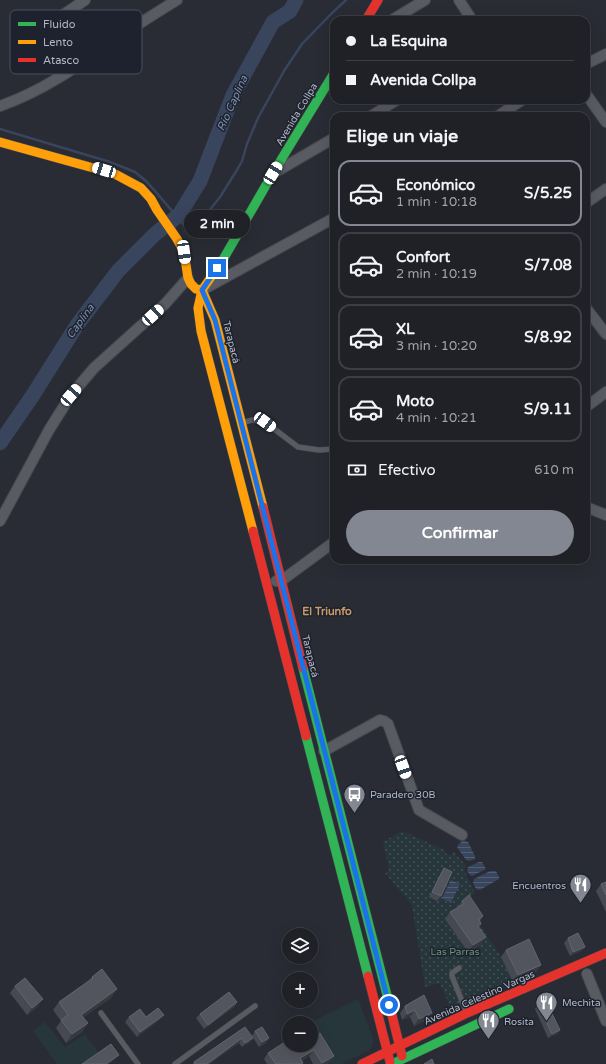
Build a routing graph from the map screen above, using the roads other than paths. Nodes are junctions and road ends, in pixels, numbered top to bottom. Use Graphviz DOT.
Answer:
graph roads {
  1 [pos="85,0"];
  2 [pos="177,0"];
  3 [pos="378,0"];
  4 [pos="425,0"];
  5 [pos="459,0"];
  6 [pos="70,10"];
  7 [pos="368,16"];
  8 [pos="399,16"];
  9 [pos="469,16"];
  10 [pos="142,22"];
  11 [pos="606,54"];
  12 [pos="590,62"];
  13 [pos="64,74"];
  14 [pos="330,80"];
  15 [pos="590,100"];
  16 [pos="393,104"];
  17 [pos="516,104"];
  18 [pos="0,106"];
  19 [pos="384,112"];
  20 [pos="504,112"];
  21 [pos="606,122"];
  22 [pos="330,140"];
  23 [pos="0,142"];
  24 [pos="273,173"];
  25 [pos="606,189"];
  26 [pos="590,200"];
  27 [pos="330,220"];
  28 [pos="188,278"];
  29 [pos="202,290"];
  30 [pos="590,313"];
  31 [pos="606,334"];
  32 [pos="606,392"];
  33 [pos="590,404"];
  34 [pos="241,423"];
  35 [pos="226,427"];
  36 [pos="330,449"];
  37 [pos="590,509"];
  38 [pos="606,515"];
  39 [pos="0,521"];
  40 [pos="330,545"];
  41 [pos="281,580"];
  42 [pos="267,583"];
  43 [pos="302,665"];
  44 [pos="289,669"];
  45 [pos="320,736"];
  46 [pos="307,740"];
  47 [pos="324,751"];
  48 [pos="344,831"];
  49 [pos="331,835"];
  50 [pos="462,835"];
  51 [pos="606,953"];
  52 [pos="590,960"];
  53 [pos="459,968"];
  54 [pos="587,974"];
  55 [pos="526,988"];
  56 [pos="385,990"];
  57 [pos="372,993"];
  58 [pos="530,998"];
  59 [pos="516,1005"];
  60 [pos="255,1006"];
  61 [pos="101,1013"];
  62 [pos="467,1013"];
  63 [pos="606,1021"];
  64 [pos="473,1025"];
  65 [pos="400,1046"];
  66 [pos="387,1051"];
  67 [pos="403,1059"];
  68 [pos="138,1064"];
  69 [pos="175,1064"];
  70 [pos="362,1064"];
  71 [pos="391,1064"];
  1 -- 6 [label="street"];
  2 -- 10 [label="street"];
  3 -- 7 [label="main road"];
  4 -- 8 [label="street"];
  5 -- 9 [label="street"];
  11 -- 12 [label="street"];
  13 -- 18 [label="street"];
  14 -- 24 [label="main road, Avenida Collpa"];
  15 -- 21 [label="street"];
  16 -- 19 [label="street"];
  17 -- 20 [label="street"];
  22 -- 24 [label="street"];
  23 -- 28 [label="main road"];
  24 -- 29 [label="main road, Avenida Collpa"];
  25 -- 26 [label="street"];
  27 -- 29 [label="street"];
  28 -- 29 [label="main road"];
  28 -- 39 [label="street"];
  29 -- 34 [label="main road, Tarapacá"];
  29 -- 35 [label="main road"];
  30 -- 31 [label="street"];
  32 -- 33 [label="street"];
  34 -- 35 [label="main road"];
  34 -- 36 [label="lane"];
  34 -- 41 [label="main road, Tarapacá"];
  35 -- 42 [label="main road"];
  37 -- 38 [label="street"];
  40 -- 41 [label="street"];
  41 -- 42 [label="street"];
  41 -- 43 [label="main road, Tarapacá"];
  42 -- 44 [label="main road"];
  43 -- 44 [label="main road"];
  43 -- 45 [label="main road, Tarapacá"];
  44 -- 46 [label="main road"];
  45 -- 46 [label="main road"];
  45 -- 47 [label="main road, Tarapacá"];
  46 -- 49 [label="main road"];
  47 -- 48 [label="main road, Tarapacá"];
  47 -- 50 [label="street"];
  48 -- 49 [label="main road"];
  48 -- 56 [label="main road, Tarapacá"];
  49 -- 57 [label="main road"];
  51 -- 52 [label="main road, Avenida Celestino Vargas"];
  52 -- 54 [label="main road"];
  52 -- 55 [label="main road, Avenida Celestino Vargas"];
  53 -- 62 [label="lane"];
  54 -- 63 [label="street"];
  55 -- 58 [label="main road"];
  55 -- 62 [label="main road, Avenida Celestino Vargas"];
  56 -- 57 [label="main road"];
  56 -- 65 [label="main road, Tarapacá"];
  57 -- 66 [label="main road"];
  59 -- 64 [label="main road"];
  60 -- 69 [label="lane"];
  61 -- 68 [label="lane"];
  62 -- 64 [label="main road"];
  62 -- 65 [label="main road, Avenida Celestino Vargas"];
  64 -- 67 [label="main road"];
  65 -- 66 [label="main road, Avenida Celestino Vargas"];
  65 -- 67 [label="main road, Tarapacá"];
  66 -- 70 [label="main road, Avenida Celestino Vargas"];
  66 -- 71 [label="main road"];
  67 -- 71 [label="main road"];
}
